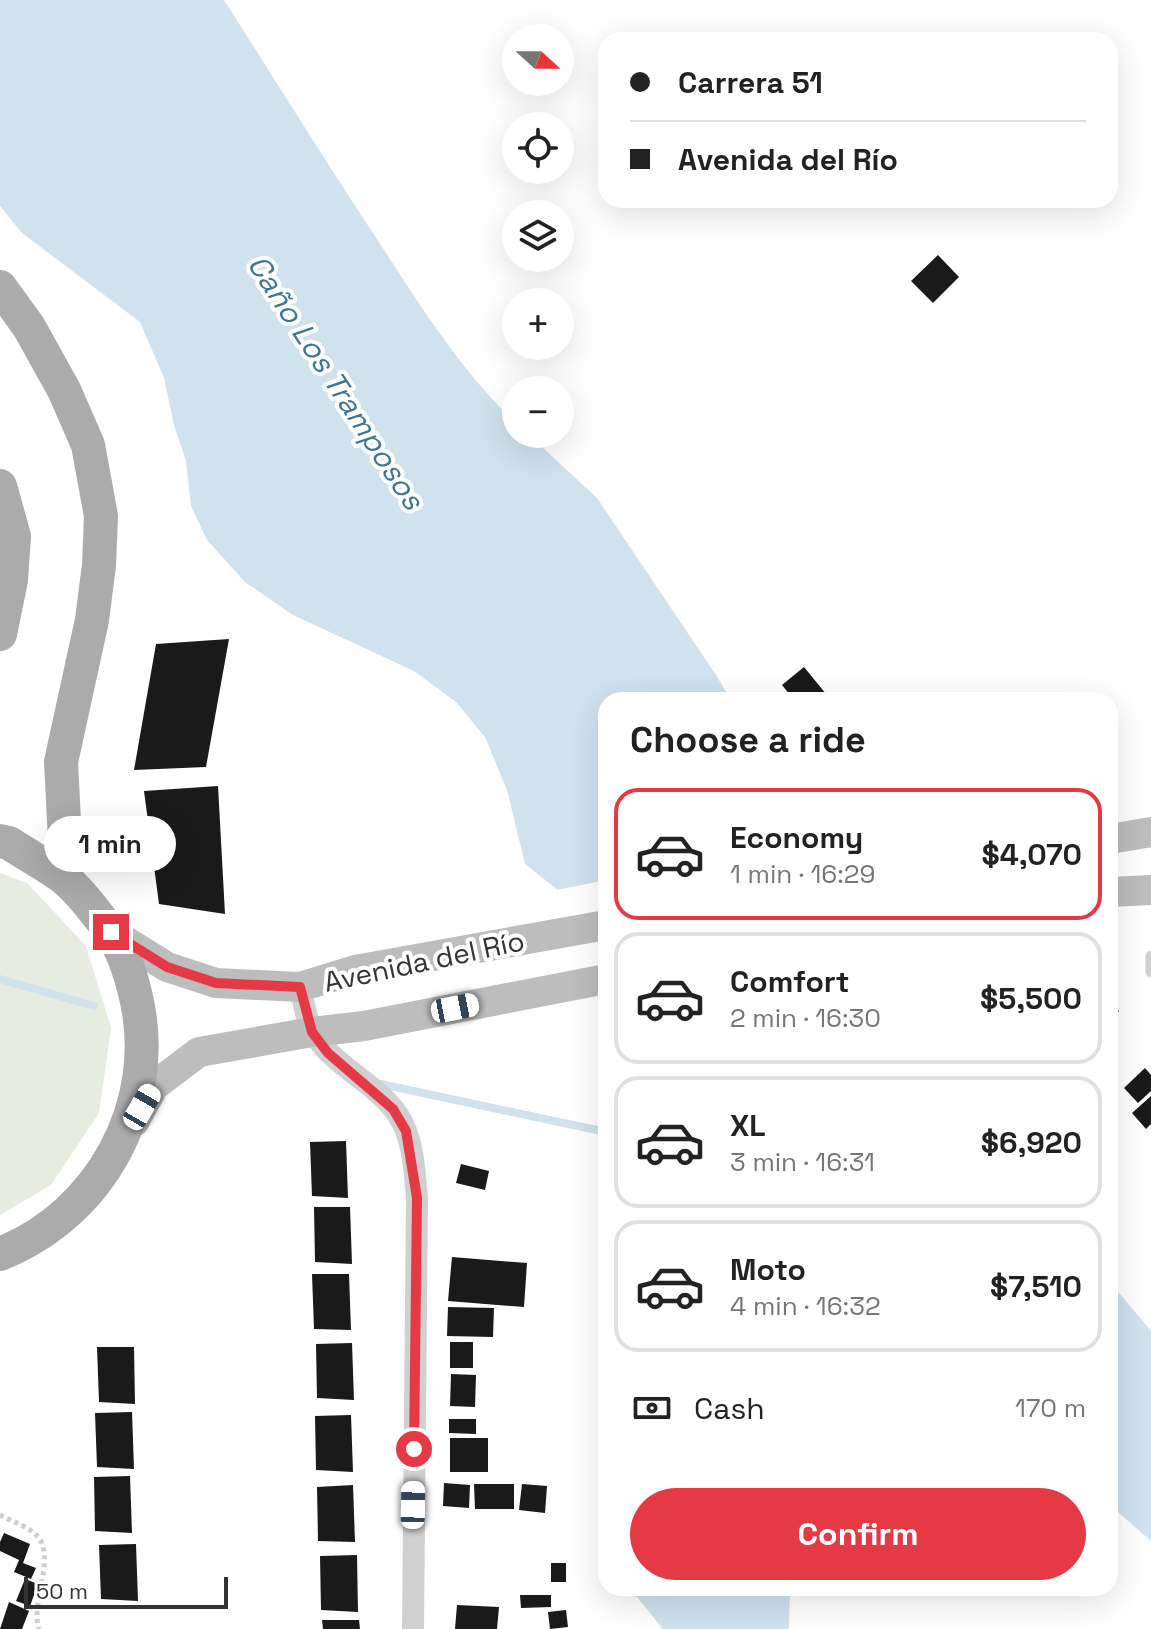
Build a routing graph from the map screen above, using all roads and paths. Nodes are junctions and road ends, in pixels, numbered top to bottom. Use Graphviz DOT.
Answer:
graph roads {
  1 [pos="0,287"];
  2 [pos="0,486"];
  3 [pos="0,634"];
  4 [pos="1151,832"];
  5 [pos="1118,838"];
  6 [pos="0,841"];
  7 [pos="67,880"];
  8 [pos="1151,890"];
  9 [pos="1118,892"];
  10 [pos="598,926"];
  11 [pos="111,932"];
  12 [pos="1151,956"];
  13 [pos="1151,972"];
  14 [pos="598,980"];
  15 [pos="300,987"];
  16 [pos="312,1032"];
  17 [pos="119,1148"];
  18 [pos="0,1254"];
  19 [pos="0,1515"];
  20 [pos="39,1629"];
  21 [pos="413,1629"];
  1 -- 7 [label="main road"];
  2 -- 3 [label="main road"];
  4 -- 5 [label="main road"];
  6 -- 7 [label="main road"];
  7 -- 11 [label="main road"];
  8 -- 9 [label="main road"];
  10 -- 15 [label="main road, Avenida del Río"];
  11 -- 15 [label="main road, Avenida del Río"];
  11 -- 17 [label="main road"];
  12 -- 13 [label="lane"];
  14 -- 16 [label="main road, Avenida del Río"];
  15 -- 16 [label="street"];
  16 -- 17 [label="main road, Avenida del Río"];
  16 -- 21 [label="street"];
  17 -- 18 [label="main road"];
  19 -- 20 [label="path"];
}
